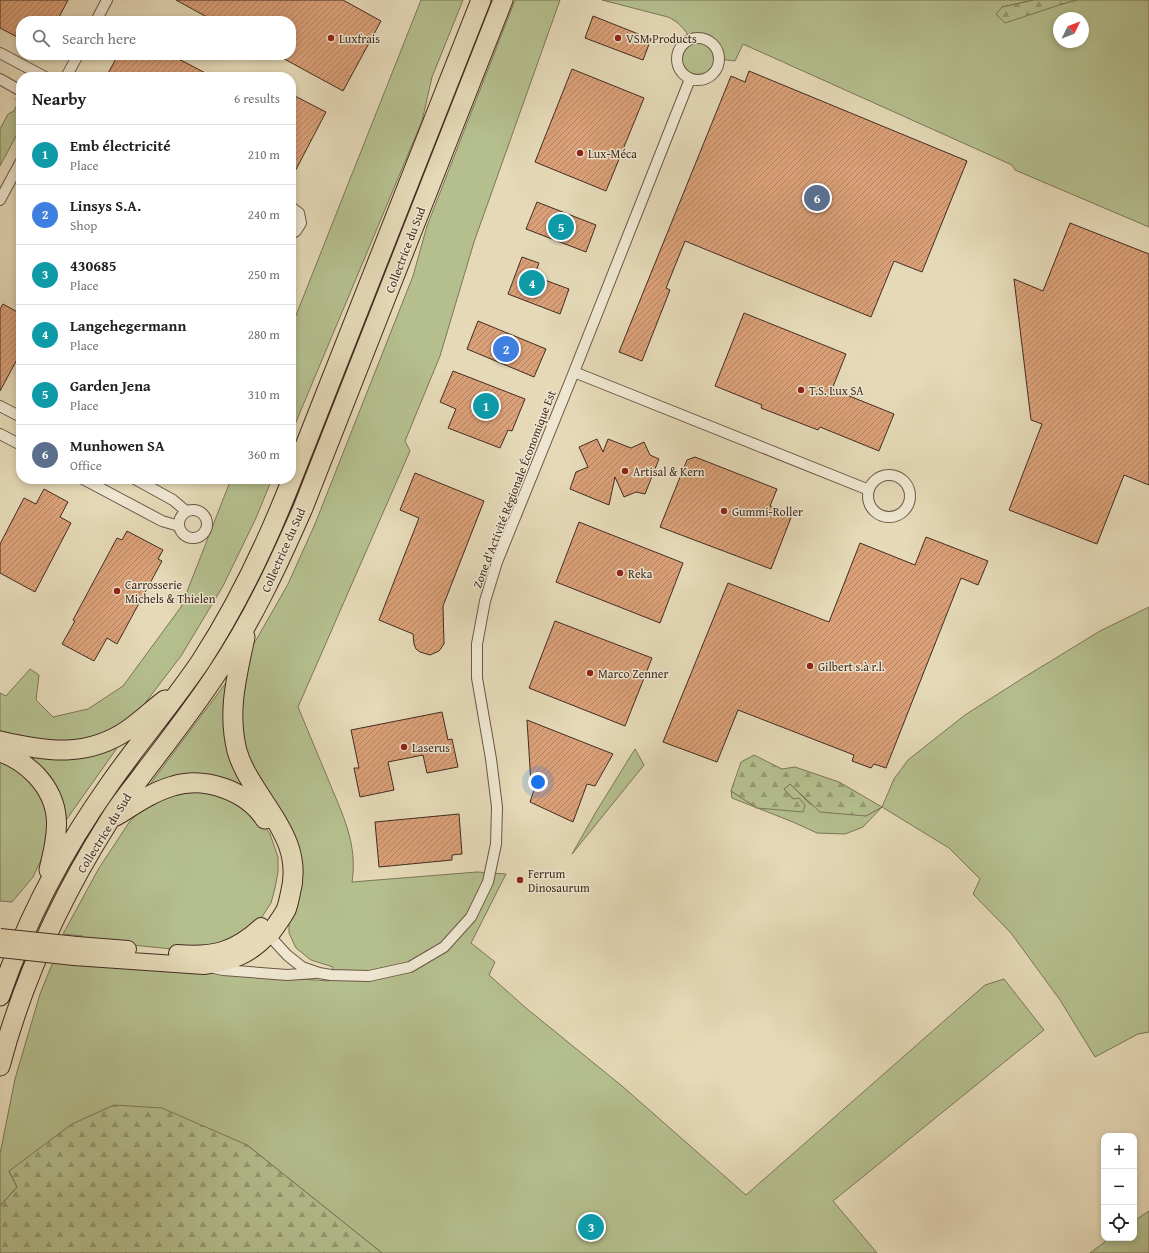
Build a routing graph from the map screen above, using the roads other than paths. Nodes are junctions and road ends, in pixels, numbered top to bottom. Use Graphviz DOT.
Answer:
graph roads {
  1 [pos="107,0"];
  2 [pos="480,0"];
  3 [pos="503,0"];
  4 [pos="99,16"];
  5 [pos="0,53"];
  6 [pos="75,60"];
  7 [pos="36,72"];
  8 [pos="69,72"];
  9 [pos="0,79"];
  10 [pos="690,79"];
  11 [pos="16,88"];
  12 [pos="16,170"];
  13 [pos="0,200"];
  14 [pos="296,211"];
  15 [pos="296,231"];
  16 [pos="574,372"];
  17 [pos="0,406"];
  18 [pos="16,414"];
  19 [pos="0,434"];
  20 [pos="16,442"];
  21 [pos="296,467"];
  22 [pos="92,484"];
  23 [pos="144,484"];
  24 [pos="289,484"];
  25 [pos="869,490"];
  26 [pos="186,511"];
  27 [pos="179,526"];
  28 [pos="248,624"];
  29 [pos="185,683"];
  30 [pos="0,740"];
  31 [pos="0,752"];
  32 [pos="110,820"];
  33 [pos="44,895"];
  34 [pos="265,931"];
  35 [pos="0,936"];
  36 [pos="0,949"];
  37 [pos="76,951"];
  38 [pos="204,966"];
  39 [pos="319,973"];
  40 [pos="0,996"];
  41 [pos="0,1066"];
  1 -- 4 [label="street"];
  2 -- 21 [label="highway, Collectrice du Sud"];
  3 -- 28 [label="highway, Collectrice du Sud"];
  5 -- 7 [label="street"];
  6 -- 8 [label="street"];
  9 -- 11 [label="street"];
  10 -- 10 [label="street"];
  10 -- 16 [label="street, Zone d'Activité Régionale Économique Est"];
  12 -- 13 [label="street"];
  14 -- 15 [label="street"];
  16 -- 25 [label="street"];
  16 -- 39 [label="street, Zone d'Activité Régionale Économique Est"];
  17 -- 18 [label="street"];
  19 -- 20 [label="street"];
  22 -- 27 [label="street"];
  23 -- 26 [label="street"];
  24 -- 29 [label="highway, Collectrice du Sud"];
  25 -- 25 [label="street"];
  26 -- 27 [label="street"];
  26 -- 27 [label="street"];
  28 -- 32 [label="highway, Collectrice du Sud"];
  28 -- 34 [label="highway"];
  29 -- 30 [label="highway"];
  29 -- 33 [label="highway, Collectrice du Sud"];
  31 -- 33 [label="highway"];
  32 -- 34 [label="highway"];
  32 -- 41 [label="highway, Collectrice du Sud"];
  33 -- 40 [label="highway, Collectrice du Sud"];
  34 -- 37 [label="main road"];
  34 -- 38 [label="main road"];
  34 -- 39 [label="street, Zone d'Activité Régionale Économique Est"];
  35 -- 37 [label="main road, bridge"];
  36 -- 37 [label="main road, bridge"];
  37 -- 38 [label="main road"];
  38 -- 39 [label="street, Zone d'Activité Régionale Économique Est"];
}
